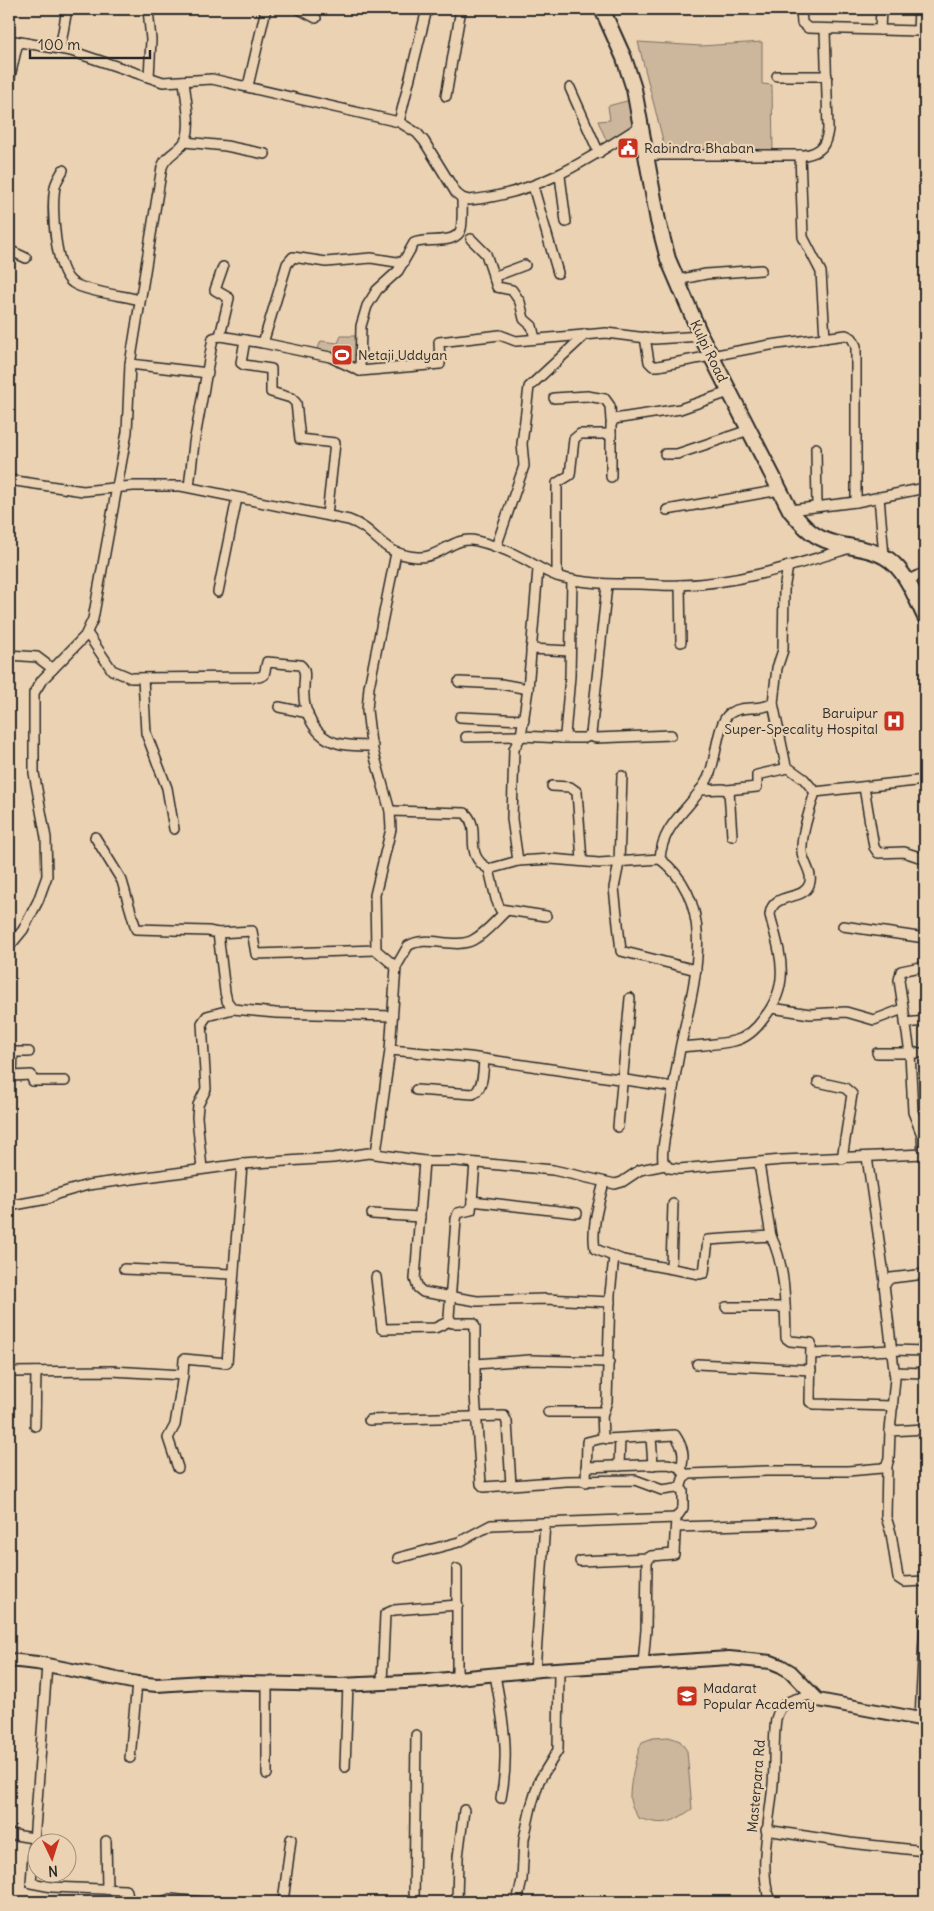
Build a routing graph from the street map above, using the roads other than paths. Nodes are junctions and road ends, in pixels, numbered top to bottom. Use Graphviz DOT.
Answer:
graph roads {
  1 [pos="68,9"];
  2 [pos="148,9"];
  3 [pos="266,9"];
  4 [pos="299,9"];
  5 [pos="427,9"];
  6 [pos="461,9"];
  7 [pos="602,9"];
  8 [pos="801,9"];
  9 [pos="881,9"];
  10 [pos="919,9"];
  11 [pos="316,18"];
  12 [pos="825,30"];
  13 [pos="880,30"];
  14 [pos="922,31"];
  15 [pos="13,41"];
  16 [pos="60,49"];
  17 [pos="777,76"];
  18 [pos="826,76"];
  19 [pos="149,77"];
  20 [pos="184,81"];
  21 [pos="9,82"];
  22 [pos="248,86"];
  23 [pos="570,88"];
  24 [pos="446,96"];
  25 [pos="399,122"];
  26 [pos="642,125"];
  27 [pos="185,142"];
  28 [pos="599,153"];
  29 [pos="265,154"];
  30 [pos="647,155"];
  31 [pos="800,155"];
  32 [pos="63,170"];
  33 [pos="560,176"];
  34 [pos="533,186"];
  35 [pos="462,198"];
  36 [pos="566,222"];
  37 [pos="471,239"];
  38 [pos="9,250"];
  39 [pos="26,258"];
  40 [pos="403,263"];
  41 [pos="525,265"];
  42 [pos="223,267"];
  43 [pos="761,270"];
  44 [pos="558,273"];
  45 [pos="493,277"];
  46 [pos="677,280"];
  47 [pos="140,300"];
  48 [pos="586,334"];
  49 [pos="220,336"];
  50 [pos="701,336"];
  51 [pos="645,337"];
  52 [pos="535,338"];
  53 [pos="826,338"];
  54 [pos="245,340"];
  55 [pos="263,343"];
  56 [pos="712,358"];
  57 [pos="130,364"];
  58 [pos="360,371"];
  59 [pos="208,373"];
  60 [pos="729,392"];
  61 [pos="554,398"];
  62 [pos="612,421"];
  63 [pos="749,430"];
  64 [pos="611,434"];
  65 [pos="816,448"];
  66 [pos="665,454"];
  67 [pos="611,477"];
  68 [pos="9,480"];
  69 [pos="117,487"];
  70 [pos="189,487"];
  71 [pos="925,488"];
  72 [pos="780,490"];
  73 [pos="879,497"];
  74 [pos="237,498"];
  75 [pos="856,502"];
  76 [pos="818,506"];
  77 [pos="667,510"];
  78 [pos="790,510"];
  79 [pos="327,515"];
  80 [pos="496,547"];
  81 [pos="853,547"];
  82 [pos="396,553"];
  83 [pos="884,556"];
  84 [pos="788,566"];
  85 [pos="538,569"];
  86 [pos="925,572"];
  87 [pos="557,576"];
  88 [pos="572,580"];
  89 [pos="908,581"];
  90 [pos="607,585"];
  91 [pos="680,585"];
  92 [pos="218,592"];
  93 [pos="925,618"];
  94 [pos="87,633"];
  95 [pos="682,642"];
  96 [pos="531,650"];
  97 [pos="570,651"];
  98 [pos="9,655"];
  99 [pos="53,669"];
  100 [pos="144,678"];
  101 [pos="459,682"];
  102 [pos="528,689"];
  103 [pos="773,703"];
  104 [pos="279,707"];
  105 [pos="308,713"];
  106 [pos="460,717"];
  107 [pos="524,720"];
  108 [pos="671,735"];
  109 [pos="521,736"];
  110 [pos="588,736"];
  111 [pos="466,737"];
  112 [pos="562,738"];
  113 [pos="372,746"];
  114 [pos="788,768"];
  115 [pos="622,776"];
  116 [pos="925,780"];
  117 [pos="552,786"];
  118 [pos="864,787"];
  119 [pos="700,790"];
  120 [pos="727,790"];
  121 [pos="815,792"];
  122 [pos="390,811"];
  123 [pos="174,829"];
  124 [pos="732,836"];
  125 [pos="95,837"];
  126 [pos="660,859"];
  127 [pos="925,859"];
  128 [pos="518,861"];
  129 [pos="582,861"];
  130 [pos="619,863"];
  131 [pos="489,869"];
  132 [pos="506,911"];
  133 [pos="546,916"];
  134 [pos="842,926"];
  135 [pos="218,933"];
  136 [pos="925,938"];
  137 [pos="9,947"];
  138 [pos="376,950"];
  139 [pos="925,966"];
  140 [pos="396,968"];
  141 [pos="696,970"];
  142 [pos="630,998"];
  143 [pos="232,1008"];
  144 [pos="772,1008"];
  145 [pos="903,1009"];
  146 [pos="392,1016"];
  147 [pos="925,1022"];
  148 [pos="905,1023"];
  149 [pos="681,1047"];
  150 [pos="390,1050"];
  151 [pos="11,1052"];
  152 [pos="29,1052"];
  153 [pos="877,1053"];
  154 [pos="910,1053"];
  155 [pos="925,1053"];
  156 [pos="484,1059"];
  157 [pos="623,1080"];
  158 [pos="66,1081"];
  159 [pos="818,1082"];
  160 [pos="673,1087"];
  161 [pos="416,1090"];
  162 [pos="618,1127"];
  163 [pos="376,1153"];
  164 [pos="924,1154"];
  165 [pos="867,1157"];
  166 [pos="842,1159"];
  167 [pos="424,1161"];
  168 [pos="476,1163"];
  169 [pos="242,1164"];
  170 [pos="759,1164"];
  171 [pos="665,1165"];
  172 [pos="202,1170"];
  173 [pos="604,1182"];
  174 [pos="472,1201"];
  175 [pos="673,1204"];
  176 [pos="9,1206"];
  177 [pos="577,1213"];
  178 [pos="372,1214"];
  179 [pos="420,1217"];
  180 [pos="772,1236"];
  181 [pos="614,1257"];
  182 [pos="671,1268"];
  183 [pos="124,1270"];
  184 [pos="232,1274"];
  185 [pos="925,1274"];
  186 [pos="376,1277"];
  187 [pos="885,1282"];
  188 [pos="449,1297"];
  189 [pos="610,1302"];
  190 [pos="726,1307"];
  191 [pos="785,1307"];
  192 [pos="450,1321"];
  193 [pos="892,1350"];
  194 [pos="925,1351"];
  195 [pos="811,1354"];
  196 [pos="609,1362"];
  197 [pos="475,1364"];
  198 [pos="696,1364"];
  199 [pos="811,1370"];
  200 [pos="9,1372"];
  201 [pos="36,1372"];
  202 [pos="894,1372"];
  203 [pos="925,1373"];
  204 [pos="183,1375"];
  205 [pos="893,1406"];
  206 [pos="548,1412"];
  207 [pos="603,1414"];
  208 [pos="477,1415"];
  209 [pos="369,1420"];
  210 [pos="34,1426"];
  211 [pos="925,1429"];
  212 [pos="890,1431"];
  213 [pos="651,1437"];
  214 [pos="603,1438"];
  215 [pos="620,1439"];
  216 [pos="653,1465"];
  217 [pos="887,1465"];
  218 [pos="619,1466"];
  219 [pos="586,1467"];
  220 [pos="178,1468"];
  221 [pos="683,1472"];
  222 [pos="586,1482"];
  223 [pos="511,1485"];
  224 [pos="680,1489"];
  225 [pos="676,1522"];
  226 [pos="545,1523"];
  227 [pos="810,1523"];
  228 [pos="398,1558"];
  229 [pos="648,1558"];
  230 [pos="580,1561"];
  231 [pos="457,1569"];
  232 [pos="925,1581"];
  233 [pos="458,1605"];
  234 [pos="925,1618"];
  235 [pos="9,1660"];
  236 [pos="643,1664"];
  237 [pos="47,1665"];
  238 [pos="559,1669"];
  239 [pos="535,1671"];
  240 [pos="495,1675"];
  241 [pos="457,1678"];
  242 [pos="267,1682"];
  243 [pos="137,1683"];
  244 [pos="382,1683"];
  245 [pos="348,1684"];
  246 [pos="811,1695"];
  247 [pos="922,1720"];
  248 [pos="416,1735"];
  249 [pos="130,1758"];
  250 [pos="345,1767"];
  251 [pos="268,1774"];
  252 [pos="501,1798"];
  253 [pos="464,1810"];
  254 [pos="766,1830"];
  255 [pos="9,1834"];
  256 [pos="33,1834"];
  257 [pos="28,1837"];
  258 [pos="291,1839"];
  259 [pos="106,1842"];
  260 [pos="925,1851"];
  261 [pos="32,1884"];
  262 [pos="107,1889"];
  263 [pos="128,1902"];
  264 [pos="162,1902"];
  265 [pos="202,1902"];
  266 [pos="283,1902"];
  267 [pos="414,1902"];
  268 [pos="457,1902"];
  269 [pos="517,1902"];
  270 [pos="770,1902"];
  1 -- 16 [label="street"];
  2 -- 19 [label="street"];
  3 -- 22 [label="street"];
  4 -- 11 [label="street"];
  5 -- 25 [label="street"];
  6 -- 24 [label="street"];
  7 -- 26 [label="main road, Kulpi Road"];
  8 -- 12 [label="street"];
  9 -- 13 [label="street"];
  10 -- 14 [label="street"];
  12 -- 13 [label="street"];
  12 -- 18 [label="street"];
  13 -- 14 [label="street"];
  15 -- 16 [label="street"];
  15 -- 21 [label="street"];
  16 -- 19 [label="street"];
  17 -- 18 [label="street"];
  18 -- 31 [label="street"];
  19 -- 20 [label="street"];
  20 -- 22 [label="street"];
  20 -- 27 [label="street"];
  22 -- 25 [label="street"];
  23 -- 28 [label="street"];
  25 -- 35 [label="street"];
  26 -- 28 [label="street"];
  26 -- 30 [label="main road, Kulpi Road"];
  27 -- 29 [label="street"];
  27 -- 47 [label="street"];
  28 -- 33 [label="street"];
  30 -- 31 [label="street"];
  30 -- 46 [label="main road, Kulpi Road"];
  31 -- 53 [label="street"];
  32 -- 47 [label="street"];
  33 -- 34 [label="street"];
  33 -- 36 [label="street"];
  34 -- 35 [label="street"];
  34 -- 44 [label="street"];
  35 -- 40 [label="street"];
  37 -- 45 [label="street"];
  38 -- 39 [label="street"];
  40 -- 55 [label="street"];
  40 -- 58 [label="street"];
  41 -- 45 [label="street"];
  42 -- 49 [label="street"];
  43 -- 46 [label="street"];
  45 -- 52 [label="street"];
  46 -- 50 [label="main road, Kulpi Road"];
  47 -- 57 [label="street"];
  48 -- 51 [label="street"];
  48 -- 52 [label="street"];
  48 -- 80 [label="street"];
  49 -- 54 [label="street"];
  49 -- 59 [label="street"];
  50 -- 51 [label="street"];
  50 -- 56 [label="main road, Kulpi Road"];
  51 -- 56 [label="street"];
  52 -- 58 [label="street"];
  53 -- 56 [label="street"];
  53 -- 75 [label="street"];
  54 -- 55 [label="street"];
  54 -- 79 [label="street"];
  55 -- 58 [label="street"];
  56 -- 60 [label="main road, Kulpi Road"];
  57 -- 59 [label="street"];
  57 -- 69 [label="street"];
  59 -- 70 [label="street"];
  60 -- 62 [label="street"];
  60 -- 63 [label="main road, Kulpi Road"];
  61 -- 62 [label="street"];
  62 -- 64 [label="street"];
  63 -- 66 [label="street"];
  63 -- 72 [label="main road, Kulpi Road"];
  64 -- 67 [label="street"];
  64 -- 87 [label="street"];
  65 -- 76 [label="street"];
  68 -- 69 [label="street"];
  69 -- 70 [label="street"];
  69 -- 94 [label="street"];
  70 -- 74 [label="street"];
  71 -- 73 [label="street"];
  72 -- 77 [label="street"];
  72 -- 78 [label="main road, Kulpi Road"];
  73 -- 75 [label="street"];
  73 -- 83 [label="street"];
  74 -- 79 [label="street"];
  74 -- 92 [label="street"];
  75 -- 76 [label="street"];
  76 -- 78 [label="street"];
  78 -- 81 [label="main road, Kulpi Road"];
  79 -- 82 [label="street"];
  80 -- 82 [label="street"];
  80 -- 85 [label="street"];
  81 -- 83 [label="main road, Kulpi Road"];
  81 -- 84 [label="street"];
  82 -- 113 [label="street"];
  83 -- 89 [label="main road, Kulpi Road"];
  84 -- 91 [label="street"];
  84 -- 103 [label="street"];
  85 -- 87 [label="street"];
  85 -- 96 [label="street"];
  86 -- 89 [label="street"];
  87 -- 88 [label="street"];
  88 -- 90 [label="street"];
  88 -- 97 [label="street"];
  89 -- 93 [label="main road, Kulpi Road"];
  90 -- 91 [label="street"];
  90 -- 110 [label="street"];
  91 -- 95 [label="street"];
  94 -- 99 [label="street"];
  94 -- 100 [label="street"];
  96 -- 97 [label="street"];
  96 -- 102 [label="street"];
  97 -- 112 [label="street"];
  98 -- 99 [label="street"];
  99 -- 137 [label="street"];
  100 -- 105 [label="street"];
  100 -- 123 [label="street"];
  101 -- 102 [label="street"];
  102 -- 107 [label="street"];
  103 -- 114 [label="street"];
  103 -- 119 [label="street"];
  104 -- 105 [label="street"];
  105 -- 113 [label="street"];
  106 -- 107 [label="street"];
  107 -- 109 [label="street"];
  108 -- 110 [label="street"];
  109 -- 111 [label="street"];
  109 -- 112 [label="street"];
  109 -- 128 [label="street"];
  110 -- 112 [label="street"];
  113 -- 122 [label="street"];
  114 -- 120 [label="street"];
  114 -- 121 [label="street"];
  115 -- 130 [label="street"];
  116 -- 118 [label="street"];
  117 -- 129 [label="street"];
  118 -- 121 [label="street"];
  118 -- 127 [label="street"];
  119 -- 120 [label="street"];
  119 -- 126 [label="street"];
  120 -- 124 [label="street"];
  121 -- 144 [label="street"];
  122 -- 131 [label="street"];
  122 -- 138 [label="street"];
  125 -- 135 [label="street"];
  126 -- 130 [label="street"];
  126 -- 141 [label="street"];
  128 -- 129 [label="street"];
  128 -- 131 [label="street"];
  129 -- 130 [label="street"];
  130 -- 141 [label="street"];
  131 -- 132 [label="street"];
  132 -- 133 [label="street"];
  132 -- 140 [label="street"];
  134 -- 136 [label="street"];
  135 -- 138 [label="street"];
  135 -- 143 [label="street"];
  138 -- 140 [label="street"];
  139 -- 145 [label="street"];
  140 -- 146 [label="street"];
  141 -- 149 [label="street"];
  142 -- 157 [label="street"];
  143 -- 146 [label="street"];
  143 -- 172 [label="street"];
  144 -- 145 [label="street"];
  144 -- 149 [label="street"];
  145 -- 148 [label="street"];
  146 -- 150 [label="street"];
  147 -- 148 [label="street"];
  148 -- 154 [label="street"];
  149 -- 160 [label="street"];
  150 -- 156 [label="street"];
  150 -- 163 [label="street"];
  151 -- 152 [label="street"];
  151 -- 158 [label="street"];
  153 -- 154 [label="street"];
  154 -- 155 [label="street"];
  154 -- 164 [label="street"];
  156 -- 157 [label="street"];
  156 -- 161 [label="street"];
  157 -- 160 [label="street"];
  157 -- 162 [label="street"];
  159 -- 166 [label="street"];
  160 -- 171 [label="street"];
  163 -- 167 [label="street"];
  163 -- 169 [label="street"];
  164 -- 165 [label="street"];
  165 -- 166 [label="street"];
  165 -- 187 [label="street"];
  166 -- 170 [label="street"];
  167 -- 168 [label="street"];
  167 -- 179 [label="street"];
  168 -- 173 [label="street"];
  168 -- 174 [label="street"];
  169 -- 172 [label="street"];
  169 -- 184 [label="street"];
  170 -- 171 [label="street"];
  170 -- 180 [label="street"];
  171 -- 173 [label="street"];
  172 -- 176 [label="street"];
  173 -- 181 [label="street"];
  174 -- 177 [label="street"];
  174 -- 188 [label="street"];
  175 -- 182 [label="street"];
  178 -- 179 [label="street"];
  179 -- 188 [label="street"];
  180 -- 182 [label="street"];
  180 -- 191 [label="street"];
  181 -- 182 [label="street"];
  181 -- 189 [label="street"];
  183 -- 184 [label="street"];
  184 -- 204 [label="street"];
  185 -- 187 [label="street"];
  186 -- 192 [label="street"];
  187 -- 193 [label="street"];
  188 -- 189 [label="street"];
  188 -- 192 [label="street"];
  189 -- 196 [label="street"];
  190 -- 191 [label="street"];
  191 -- 195 [label="street"];
  192 -- 197 [label="street"];
  193 -- 194 [label="street"];
  193 -- 195 [label="street"];
  193 -- 202 [label="street"];
  195 -- 199 [label="street"];
  196 -- 197 [label="street"];
  196 -- 207 [label="street"];
  197 -- 208 [label="street"];
  198 -- 199 [label="street"];
  199 -- 205 [label="street"];
  200 -- 201 [label="street"];
  201 -- 204 [label="street"];
  201 -- 210 [label="street"];
  202 -- 203 [label="street"];
  202 -- 205 [label="street"];
  204 -- 220 [label="street"];
  205 -- 212 [label="street"];
  206 -- 207 [label="street"];
  207 -- 214 [label="street"];
  208 -- 209 [label="street"];
  208 -- 223 [label="street"];
  208 -- 223 [label="street"];
  211 -- 212 [label="street"];
  212 -- 217 [label="street"];
  213 -- 215 [label="street"];
  213 -- 216 [label="street"];
  213 -- 221 [label="street"];
  214 -- 215 [label="street"];
  214 -- 219 [label="street"];
  215 -- 218 [label="street"];
  216 -- 218 [label="street"];
  216 -- 221 [label="street"];
  217 -- 221 [label="street"];
  217 -- 232 [label="street"];
  218 -- 219 [label="street"];
  219 -- 222 [label="street"];
  221 -- 224 [label="street"];
  222 -- 223 [label="street"];
  222 -- 224 [label="street"];
  224 -- 225 [label="street"];
  225 -- 226 [label="street"];
  225 -- 227 [label="street"];
  225 -- 229 [label="street"];
  226 -- 228 [label="street"];
  226 -- 239 [label="street"];
  229 -- 230 [label="street"];
  229 -- 236 [label="street"];
  231 -- 233 [label="street"];
  233 -- 241 [label="street"];
  233 -- 244 [label="street"];
  234 -- 247 [label="street"];
  235 -- 237 [label="main road"];
  236 -- 238 [label="main road"];
  236 -- 246 [label="main road"];
  237 -- 243 [label="main road"];
  237 -- 256 [label="street"];
  238 -- 239 [label="main road"];
  238 -- 269 [label="street"];
  239 -- 240 [label="main road"];
  240 -- 241 [label="main road"];
  240 -- 252 [label="street"];
  241 -- 244 [label="main road"];
  242 -- 243 [label="main road"];
  242 -- 245 [label="main road"];
  242 -- 251 [label="street"];
  243 -- 249 [label="street"];
  244 -- 245 [label="main road"];
  245 -- 250 [label="street"];
  246 -- 247 [label="main road"];
  246 -- 254 [label="street, Masterpara Rd"];
  248 -- 267 [label="street"];
  253 -- 268 [label="street"];
  254 -- 260 [label="street"];
  254 -- 270 [label="street, Masterpara Rd"];
  255 -- 257 [label="street"];
  258 -- 266 [label="street"];
  259 -- 262 [label="street"];
  261 -- 262 [label="street"];
  262 -- 263 [label="street"];
  264 -- 265 [label="street"];
}
